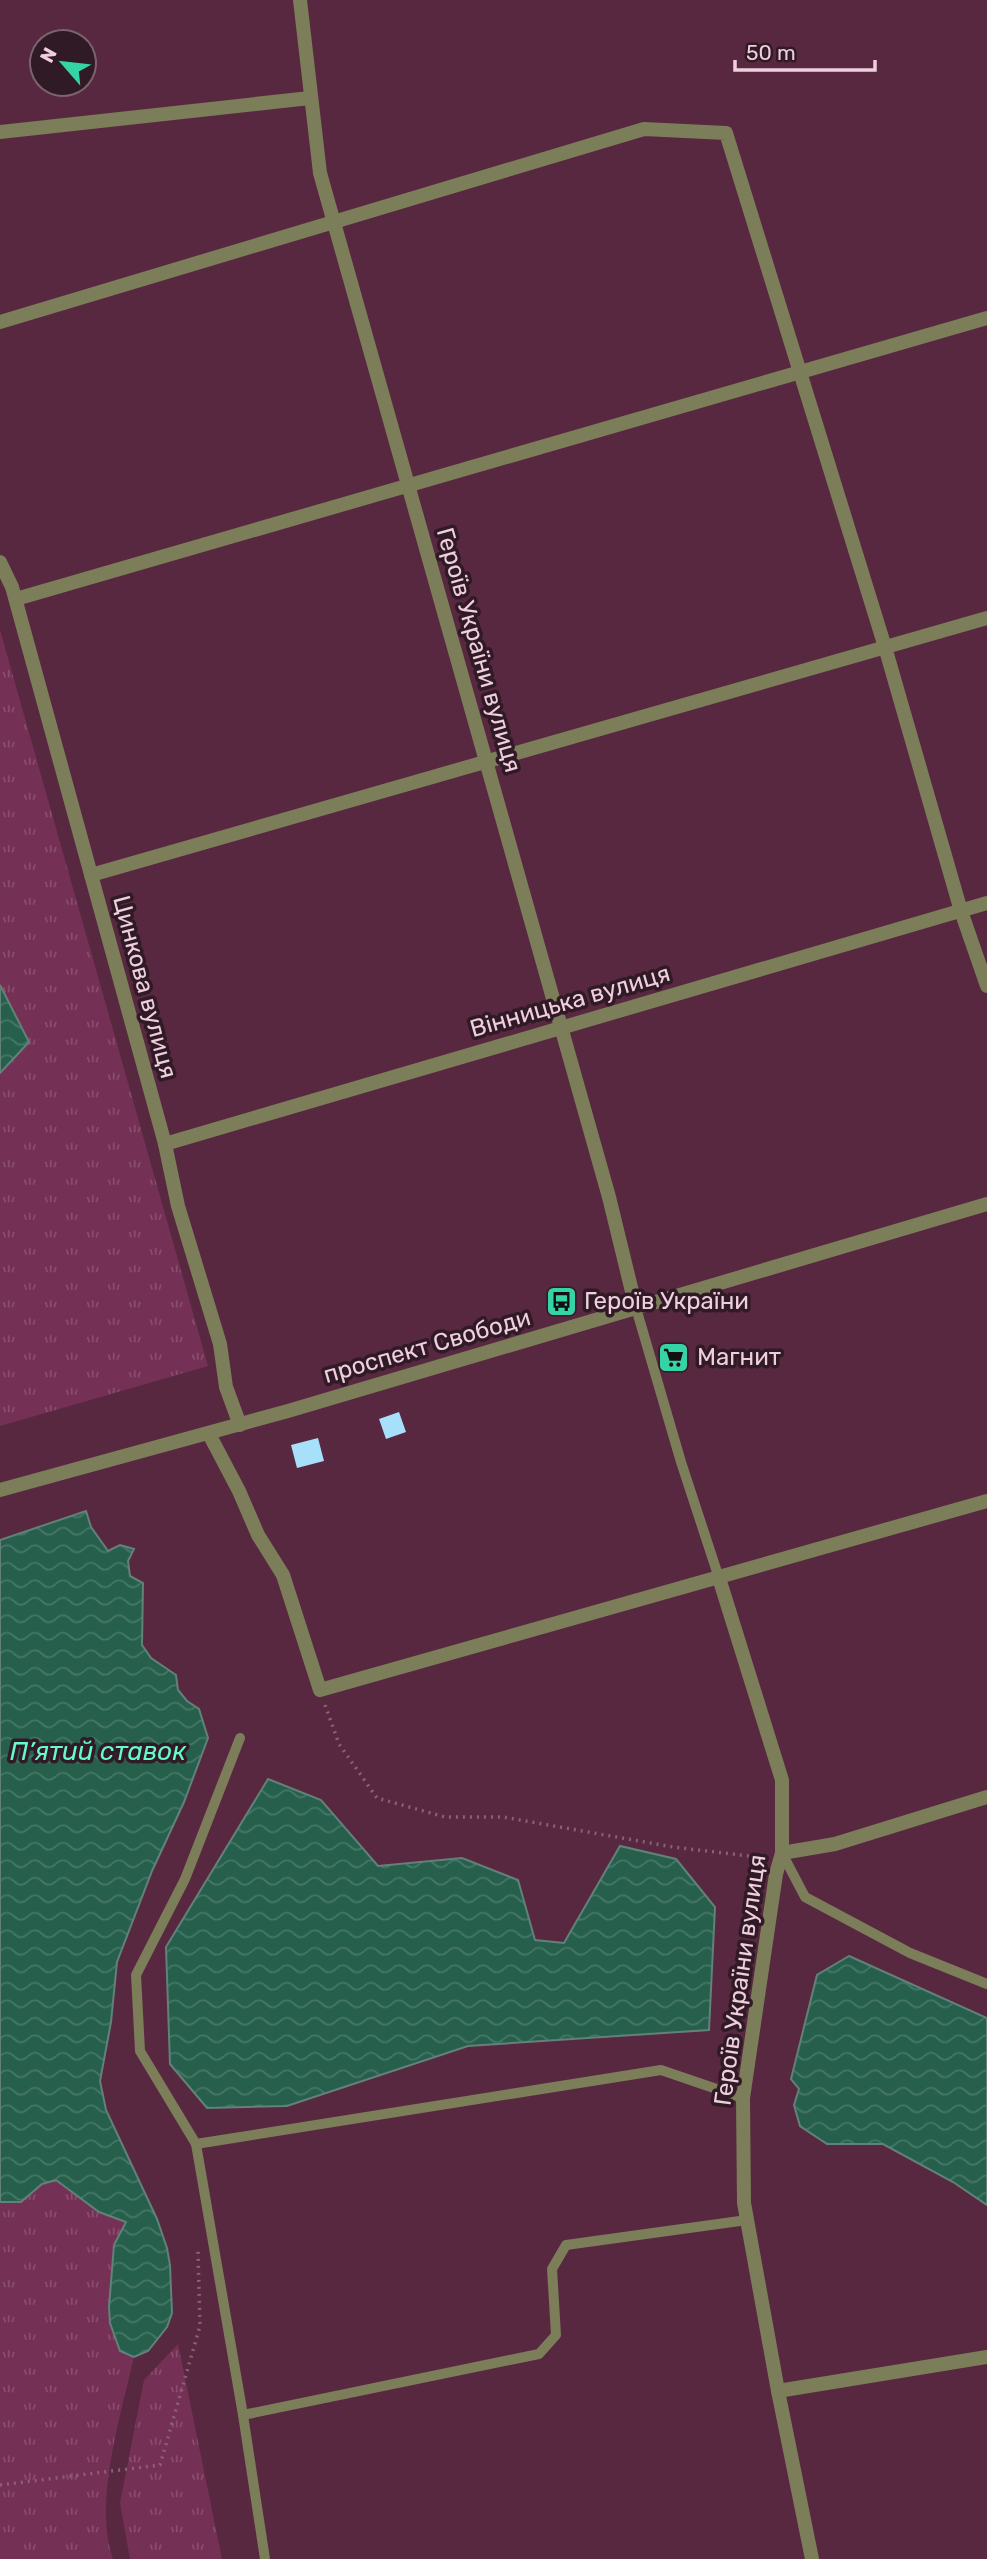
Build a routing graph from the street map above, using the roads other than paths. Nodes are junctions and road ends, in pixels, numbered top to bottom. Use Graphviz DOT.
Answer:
graph roads {
  1 [pos="300,0"];
  2 [pos="310,98"];
  3 [pos="0,132"];
  4 [pos="334,222"];
  5 [pos="987,318"];
  6 [pos="0,322"];
  7 [pos="800,372"];
  8 [pos="408,485"];
  9 [pos="0,562"];
  10 [pos="16,599"];
  11 [pos="987,618"];
  12 [pos="885,647"];
  13 [pos="487,761"];
  14 [pos="91,875"];
  15 [pos="987,903"];
  16 [pos="961,911"];
  17 [pos="987,986"];
  18 [pos="562,1027"];
  19 [pos="165,1144"];
  20 [pos="987,1204"];
  21 [pos="636,1308"];
  22 [pos="240,1425"];
  23 [pos="208,1434"];
  24 [pos="0,1490"];
  25 [pos="987,1501"];
  26 [pos="719,1578"];
  27 [pos="240,1738"];
  28 [pos="987,1797"];
  29 [pos="782,1853"];
  30 [pos="987,1984"];
  31 [pos="743,2098"];
  32 [pos="196,2144"];
  33 [pos="747,2220"];
  34 [pos="987,2357"];
  35 [pos="778,2391"];
  36 [pos="243,2415"];
  37 [pos="265,2559"];
  38 [pos="812,2559"];
  1 -- 2 [label="street, Героїв України вулиця"];
  2 -- 3 [label="street"];
  2 -- 4 [label="street, Героїв України вулиця"];
  4 -- 6 [label="street"];
  4 -- 7 [label="street"];
  4 -- 8 [label="street, Героїв України вулиця"];
  5 -- 7 [label="street"];
  7 -- 8 [label="street"];
  7 -- 12 [label="street"];
  8 -- 10 [label="street"];
  8 -- 13 [label="street, Героїв України вулиця"];
  9 -- 10 [label="street, Цинкова вулиця"];
  10 -- 14 [label="street, Цинкова вулиця"];
  11 -- 12 [label="street"];
  12 -- 13 [label="street"];
  12 -- 16 [label="street"];
  13 -- 14 [label="street"];
  13 -- 18 [label="street, Героїв України вулиця"];
  14 -- 19 [label="street, Цинкова вулиця"];
  15 -- 16 [label="street, Вінницька вулиця"];
  16 -- 17 [label="street"];
  16 -- 18 [label="street, Вінницька вулиця"];
  18 -- 19 [label="street, Вінницька вулиця"];
  18 -- 21 [label="street, Героїв України вулиця"];
  19 -- 22 [label="street, Цинкова вулиця"];
  20 -- 21 [label="street, проспект Свободи"];
  21 -- 22 [label="street, проспект Свободи"];
  21 -- 26 [label="lane"];
  22 -- 23 [label="street, проспект Свободи"];
  23 -- 24 [label="street, проспект Свободи"];
  23 -- 26 [label="street"];
  25 -- 26 [label="street"];
  26 -- 29 [label="street, Героїв України вулиця"];
  27 -- 32 [label="lane"];
  28 -- 29 [label="street"];
  29 -- 30 [label="lane"];
  29 -- 31 [label="street, Героїв України вулиця"];
  31 -- 32 [label="lane"];
  31 -- 33 [label="street, Героїв України вулиця"];
  32 -- 36 [label="lane"];
  33 -- 35 [label="street, Героїв України вулиця"];
  33 -- 36 [label="lane"];
  34 -- 35 [label="street"];
  35 -- 38 [label="street, Героїв України вулиця"];
  36 -- 37 [label="lane"];
}
